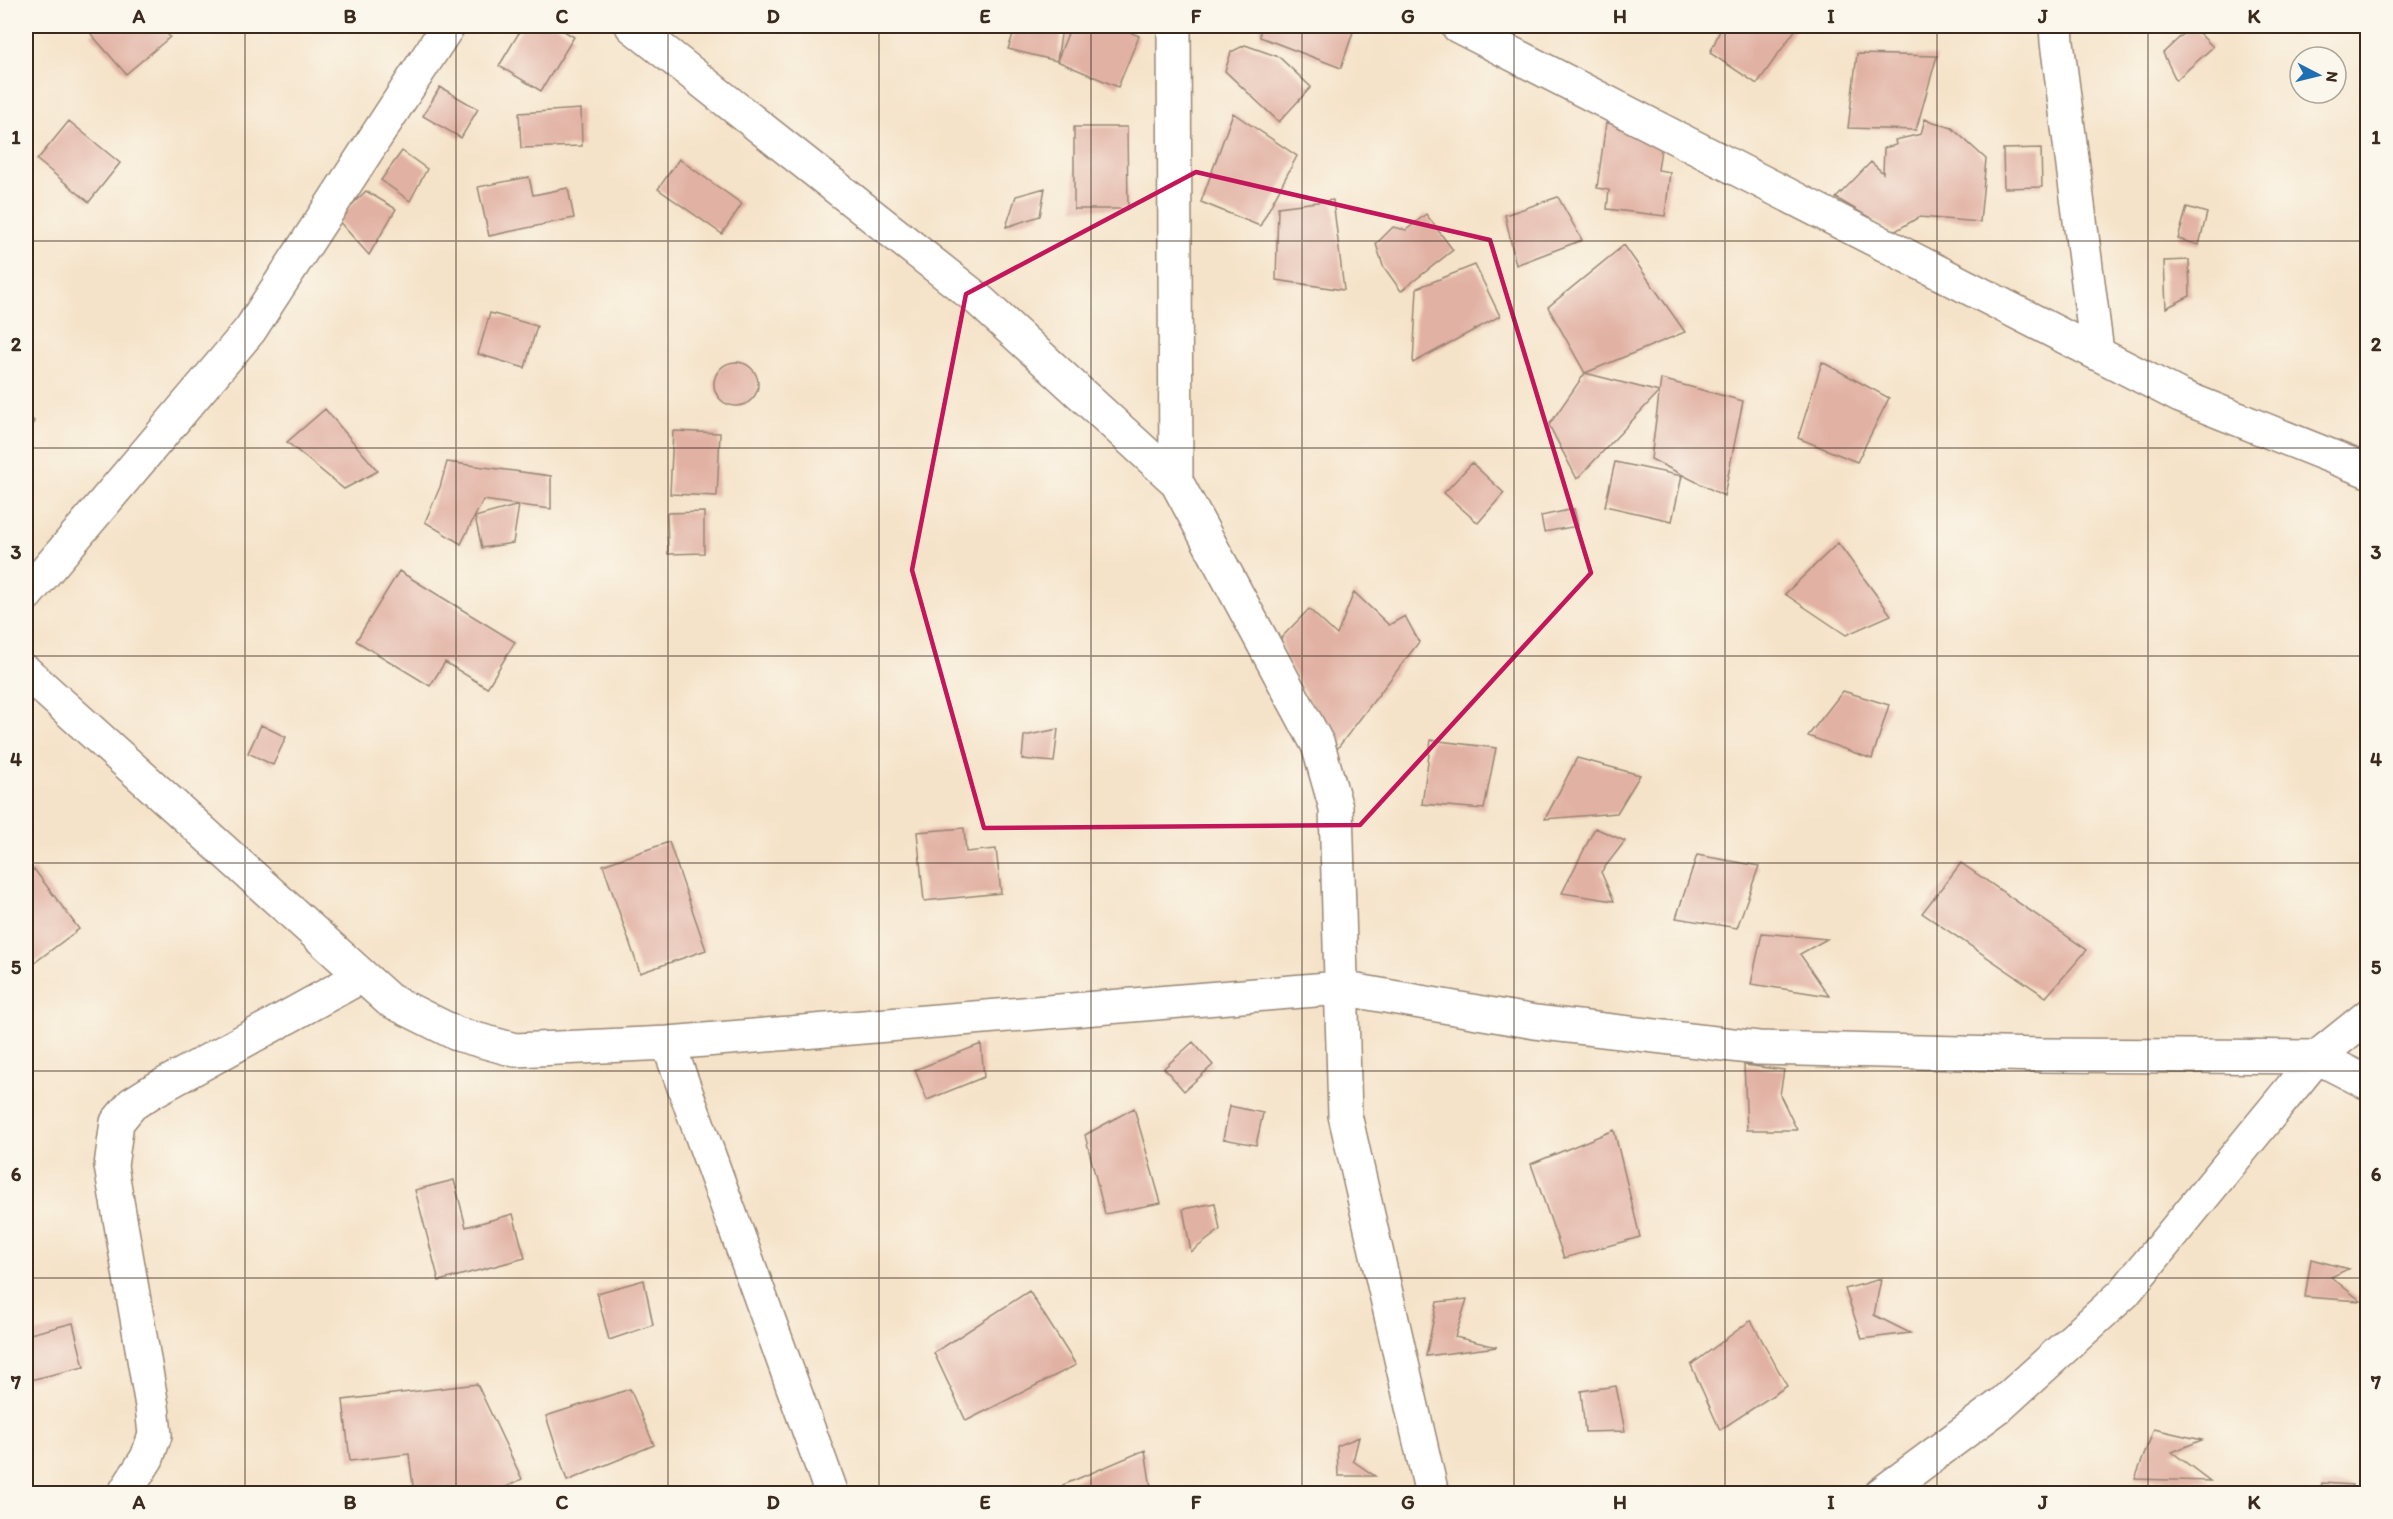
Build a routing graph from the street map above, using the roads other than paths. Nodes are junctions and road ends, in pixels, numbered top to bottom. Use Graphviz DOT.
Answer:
graph roads {
  1 [pos="448,26"];
  2 [pos="632,26"];
  3 [pos="1174,26"];
  4 [pos="1458,26"];
  5 [pos="2056,26"];
  6 [pos="2097,352"];
  7 [pos="2367,471"];
  8 [pos="1176,481"];
  9 [pos="26,595"];
  10 [pos="26,672"];
  11 [pos="362,976"];
  12 [pos="1340,988"];
  13 [pos="2367,1016"];
  14 [pos="668,1043"];
  15 [pos="2317,1057"];
  16 [pos="2367,1083"];
  17 [pos="124,1494"];
  18 [pos="832,1494"];
  19 [pos="1432,1494"];
  20 [pos="1881,1494"];
  1 -- 9 [label="street"];
  2 -- 8 [label="street"];
  3 -- 8 [label="street"];
  4 -- 6 [label="street"];
  5 -- 6 [label="street"];
  6 -- 7 [label="street"];
  8 -- 12 [label="street"];
  10 -- 11 [label="street"];
  11 -- 14 [label="street"];
  11 -- 17 [label="street"];
  12 -- 14 [label="street"];
  12 -- 15 [label="street"];
  12 -- 19 [label="street"];
  13 -- 15 [label="street"];
  14 -- 18 [label="street"];
  15 -- 16 [label="street"];
  15 -- 20 [label="street"];
}
